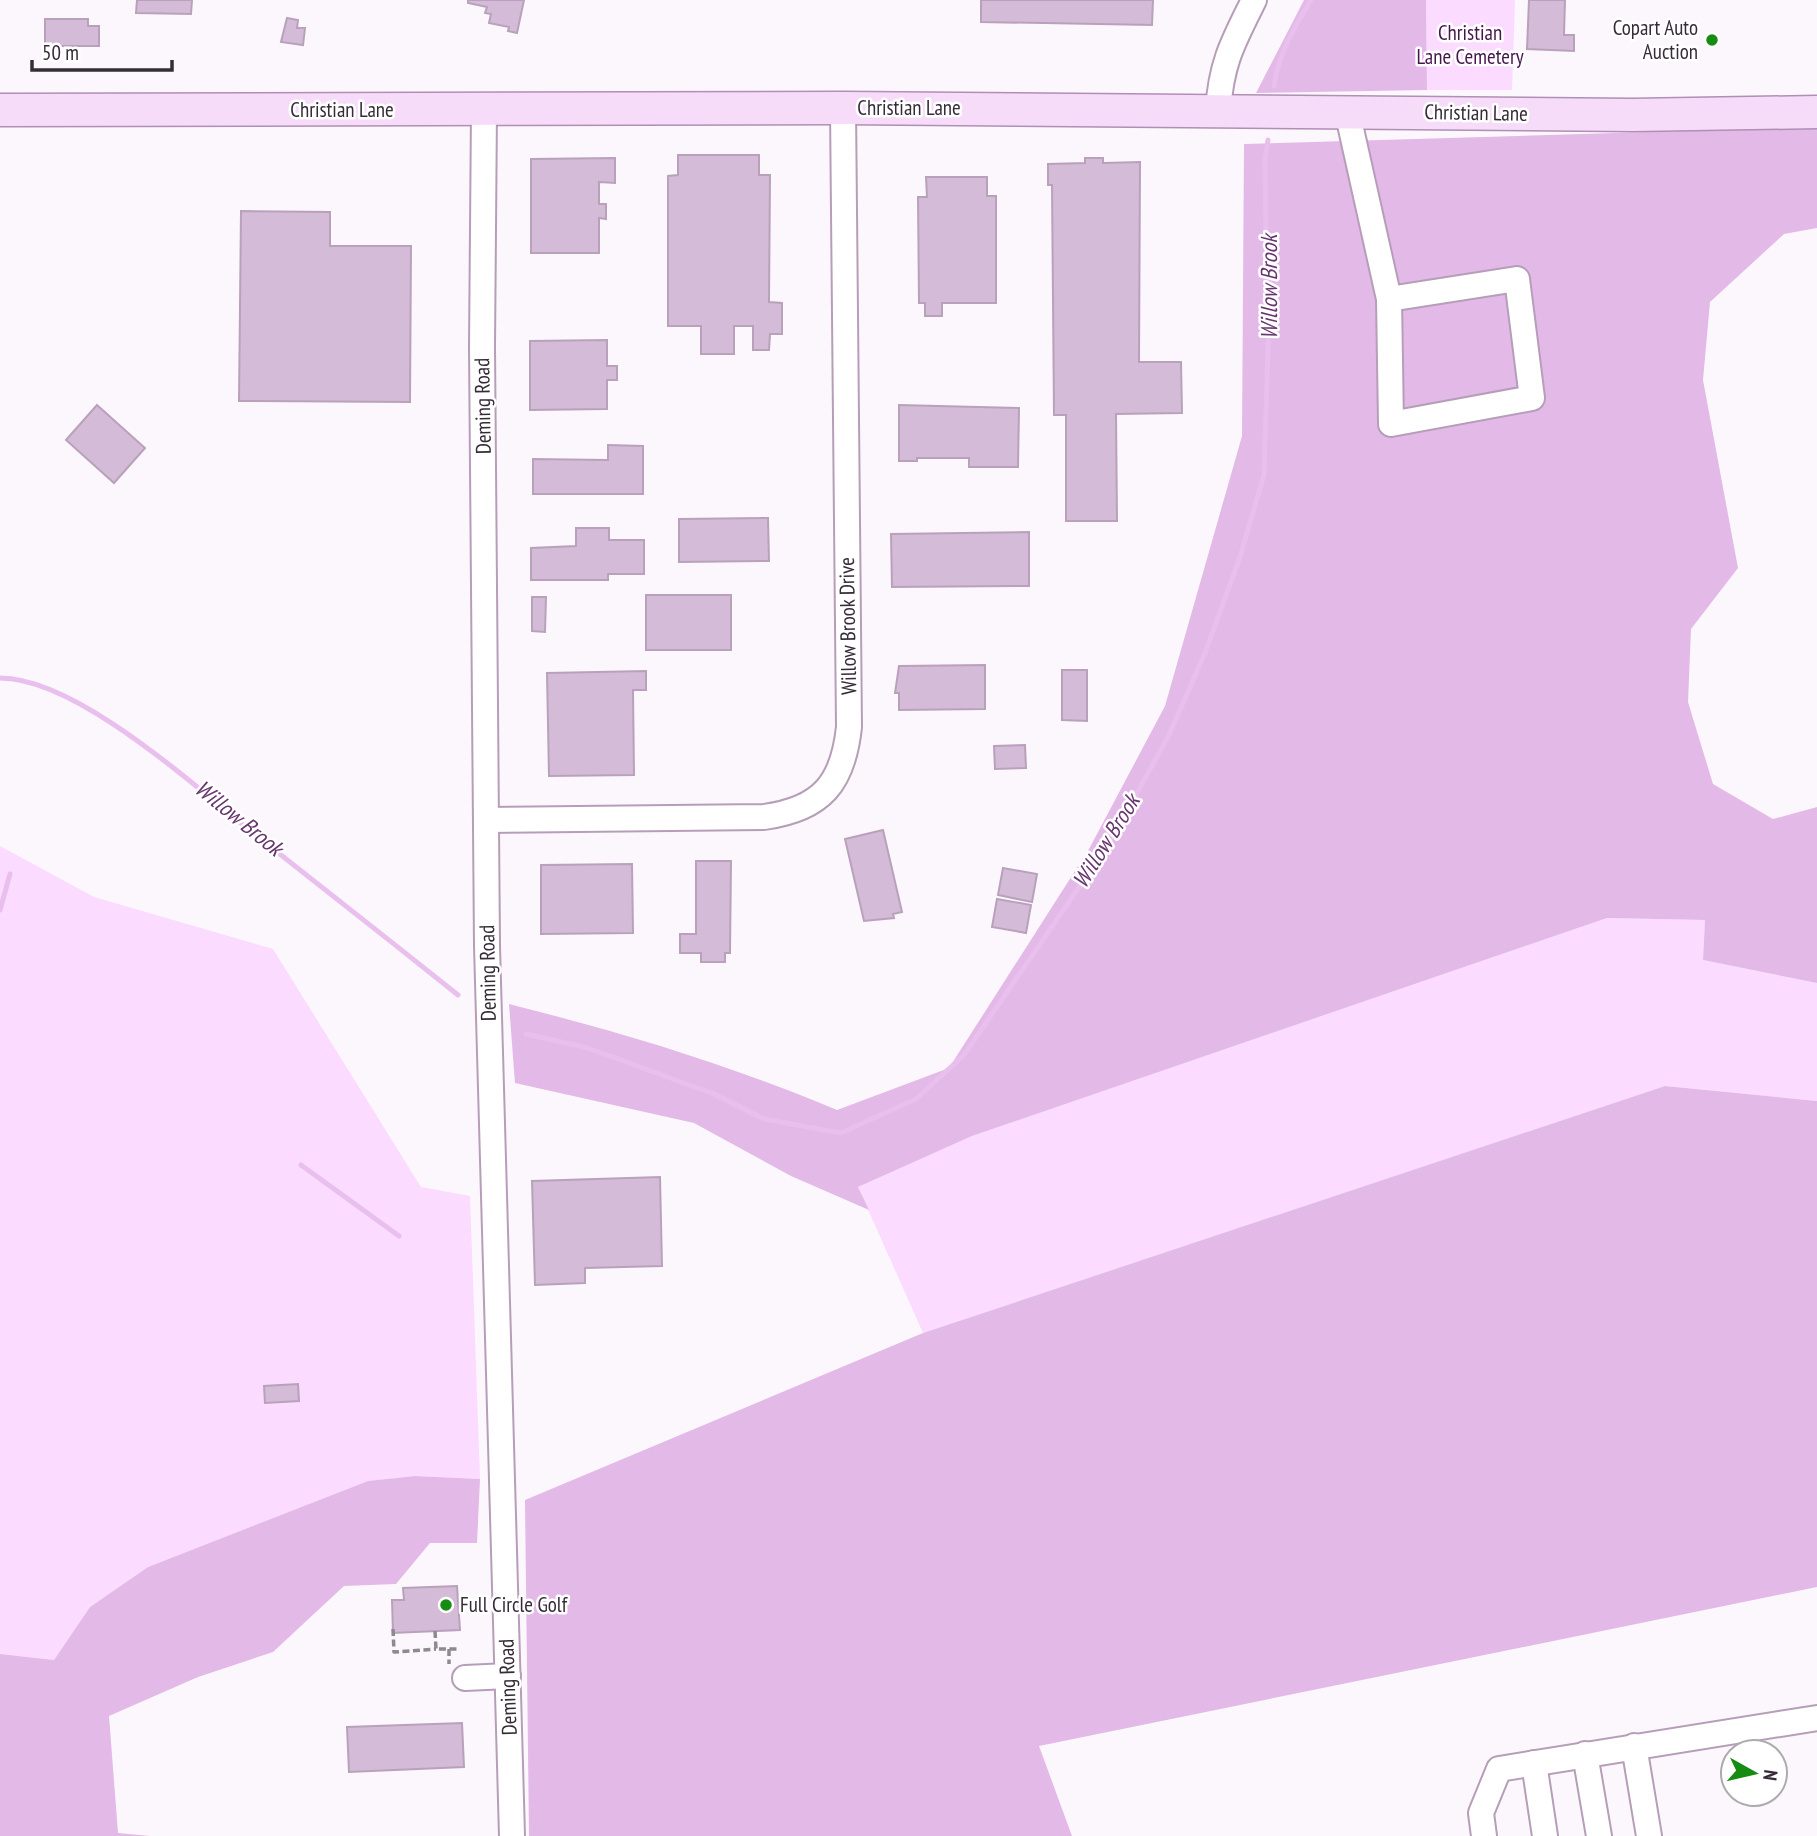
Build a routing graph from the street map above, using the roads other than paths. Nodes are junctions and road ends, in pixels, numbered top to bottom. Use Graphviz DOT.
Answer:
graph roads {
  1 [pos="1254,0"];
  2 [pos="844,108"];
  3 [pos="0,110"];
  4 [pos="484,110"];
  5 [pos="1218,111"];
  6 [pos="1348,111"];
  7 [pos="1817,112"];
  8 [pos="1389,299"];
  9 [pos="486,820"];
  10 [pos="508,1676"];
  11 [pos="465,1678"];
  12 [pos="1817,1718"];
  13 [pos="1634,1746"];
  14 [pos="1585,1754"];
  15 [pos="1534,1763"];
  16 [pos="512,1836"];
  17 [pos="1484,1836"];
  18 [pos="1545,1836"];
  19 [pos="1599,1836"];
  20 [pos="1649,1836"];
  1 -- 5 [label="street"];
  2 -- 4 [label="main road, Christian Lane"];
  2 -- 5 [label="main road, Christian Lane"];
  2 -- 9 [label="street, Willow Brook Drive"];
  3 -- 4 [label="main road, Christian Lane"];
  4 -- 9 [label="street, Deming Road"];
  5 -- 6 [label="main road, Christian Lane"];
  6 -- 7 [label="main road, Christian Lane"];
  6 -- 8 [label="street"];
  8 -- 8 [label="street"];
  9 -- 10 [label="street, Deming Road"];
  10 -- 11 [label="street"];
  10 -- 16 [label="street, Deming Road"];
  12 -- 13 [label="street"];
  13 -- 14 [label="street"];
  13 -- 20 [label="street"];
  14 -- 15 [label="street"];
  14 -- 19 [label="street"];
  15 -- 17 [label="street"];
  15 -- 18 [label="street"];
}
